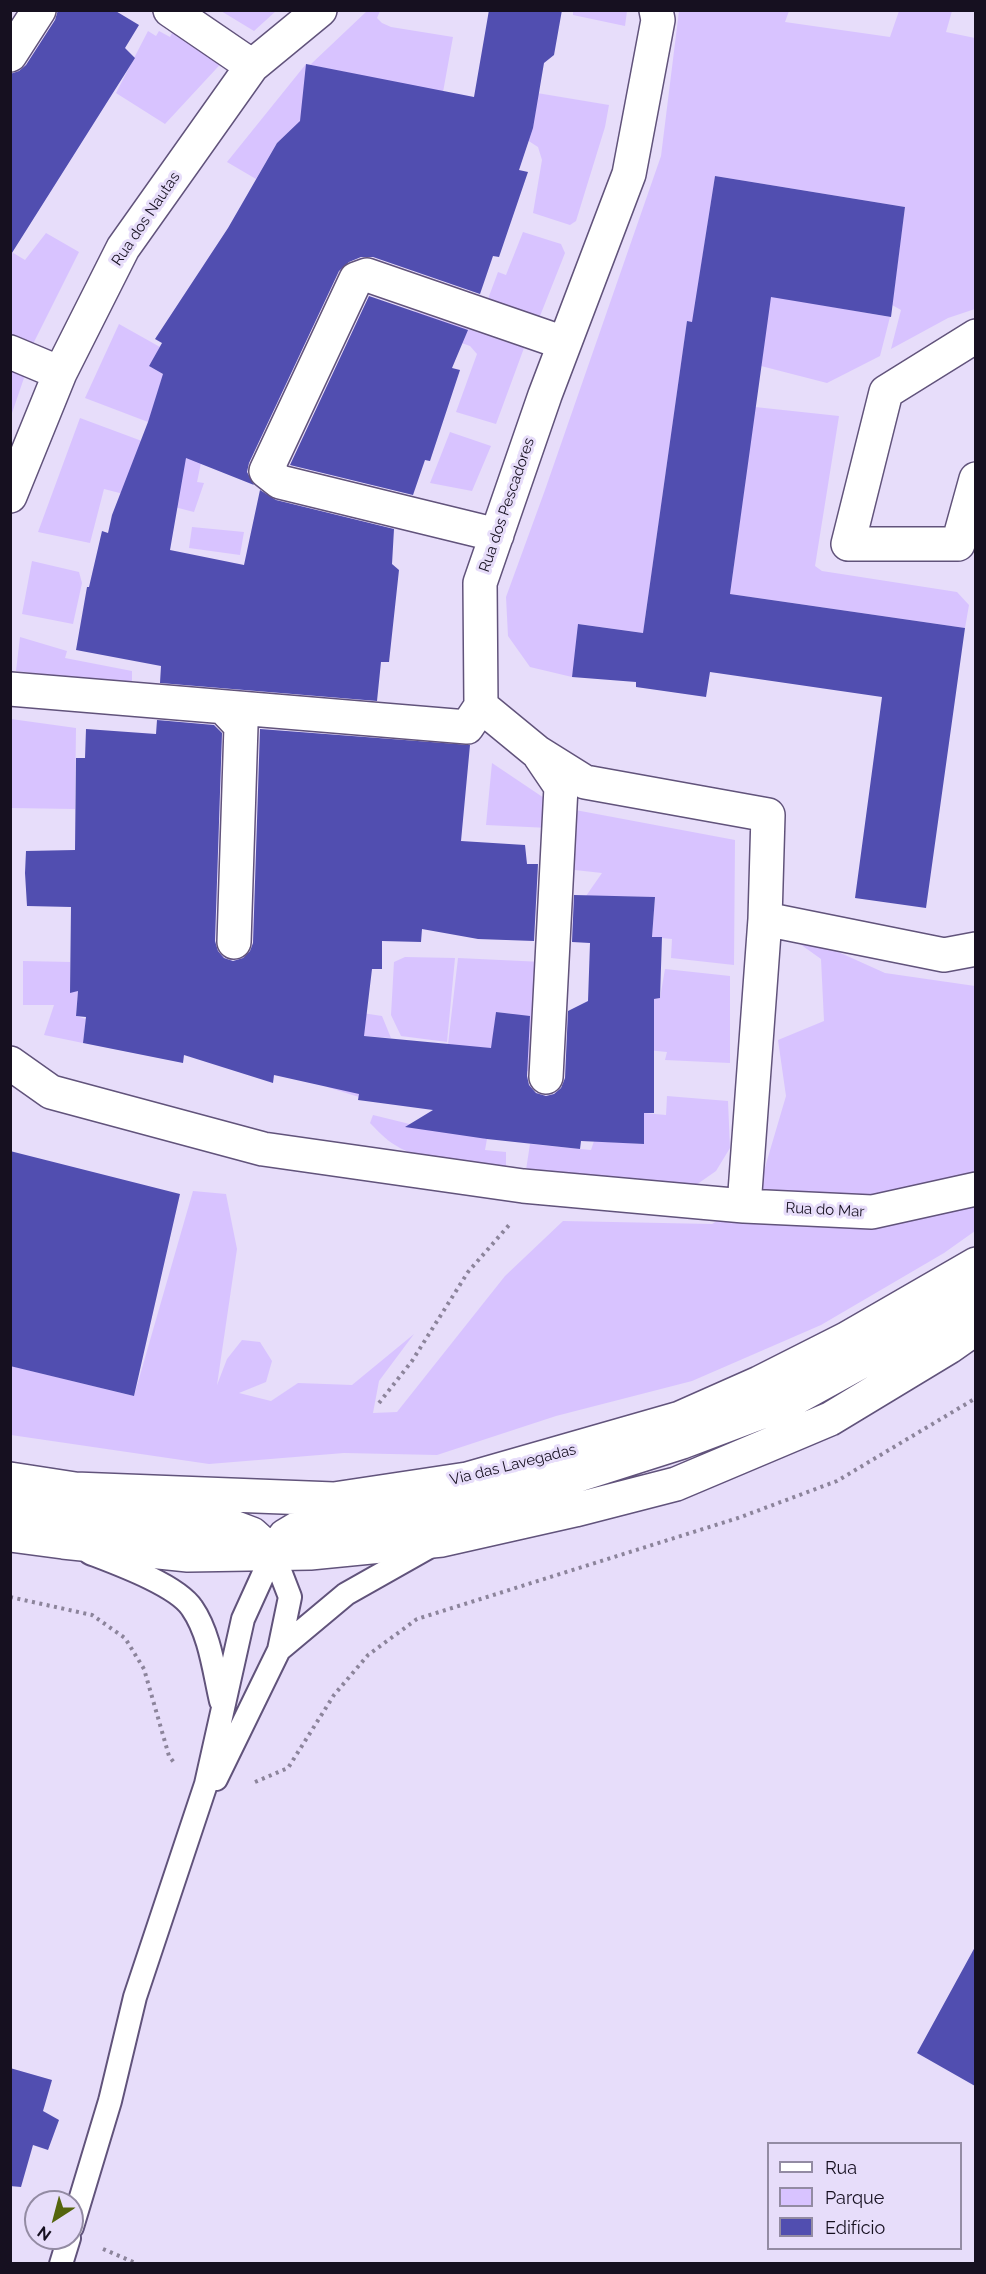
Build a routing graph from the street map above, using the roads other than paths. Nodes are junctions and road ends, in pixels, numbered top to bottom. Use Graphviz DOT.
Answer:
graph roads {
  1 [pos="39,10"];
  2 [pos="170,10"];
  3 [pos="320,10"];
  4 [pos="656,10"];
  5 [pos="10,55"];
  6 [pos="252,66"];
  7 [pos="975,336"];
  8 [pos="564,343"];
  9 [pos="10,352"];
  10 [pos="60,373"];
  11 [pos="975,478"];
  12 [pos="10,496"];
  13 [pos="497,535"];
  14 [pos="967,553"];
  15 [pos="10,689"];
  16 [pos="482,706"];
  17 [pos="224,708"];
  18 [pos="537,752"];
  19 [pos="765,919"];
  20 [pos="234,942"];
  21 [pos="975,948"];
  22 [pos="10,1063"];
  23 [pos="546,1077"];
  24 [pos="975,1189"];
  25 [pos="744,1206"];
  26 [pos="975,1264"];
  27 [pos="975,1292"];
  28 [pos="975,1328"];
  29 [pos="10,1479"];
  30 [pos="10,1509"];
  31 [pos="10,1535"];
  32 [pos="442,1540"];
  33 [pos="63,1542"];
  34 [pos="273,1553"];
  35 [pos="279,1650"];
  36 [pos="222,1709"];
  37 [pos="209,1784"];
  38 [pos="83,2190"];
  1 -- 5 [label="street"];
  2 -- 6 [label="street"];
  3 -- 6 [label="street, Rua dos Nautas"];
  4 -- 8 [label="street, Rua dos Pescadores"];
  6 -- 10 [label="street, Rua dos Nautas"];
  7 -- 14 [label="street"];
  8 -- 13 [label="street, Rua dos Pescadores"];
  8 -- 13 [label="street"];
  9 -- 10 [label="street"];
  10 -- 12 [label="street, Rua dos Nautas"];
  11 -- 14 [label="street"];
  13 -- 16 [label="street, Rua dos Pescadores"];
  15 -- 17 [label="street"];
  16 -- 17 [label="street"];
  16 -- 18 [label="street"];
  17 -- 20 [label="street"];
  18 -- 19 [label="street"];
  18 -- 23 [label="street"];
  19 -- 21 [label="street"];
  19 -- 25 [label="street"];
  22 -- 25 [label="street, Rua do Mar"];
  24 -- 25 [label="street, Rua do Mar"];
  26 -- 29 [label="street, Via das Lavegadas"];
  27 -- 34 [label="street"];
  28 -- 32 [label="street"];
  30 -- 34 [label="street"];
  31 -- 33 [label="street"];
  32 -- 34 [label="street"];
  32 -- 35 [label="lane"];
  33 -- 34 [label="street"];
  33 -- 36 [label="lane"];
  34 -- 35 [label="lane"];
  34 -- 36 [label="lane"];
  35 -- 37 [label="lane"];
  36 -- 37 [label="lane"];
  37 -- 38 [label="lane"];
}
